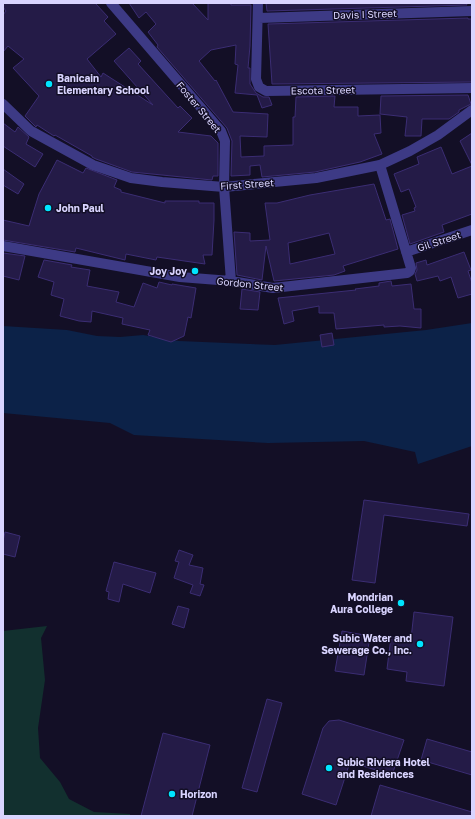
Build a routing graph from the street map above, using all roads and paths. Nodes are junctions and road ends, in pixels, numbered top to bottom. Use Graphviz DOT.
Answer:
graph roads {
  1 [pos="111,3"];
  2 [pos="258,3"];
  3 [pos="472,11"];
  4 [pos="258,18"];
  5 [pos="472,88"];
  6 [pos="3,104"];
  7 [pos="472,110"];
  8 [pos="380,165"];
  9 [pos="224,187"];
  10 [pos="472,230"];
  11 [pos="3,246"];
  12 [pos="406,252"];
  13 [pos="231,282"];
  1 -- 9 [label="street, Foster Street"];
  2 -- 4 [label="street, Escota Street"];
  3 -- 4 [label="street, Davis I Street"];
  4 -- 5 [label="street, Escota Street"];
  6 -- 9 [label="street, First Street"];
  7 -- 8 [label="street, First Street"];
  8 -- 9 [label="street, First Street"];
  8 -- 12 [label="street, Gordon Street"];
  9 -- 13 [label="street, Foster Street"];
  10 -- 12 [label="street, Gil Street"];
  11 -- 13 [label="street, Gordon Street"];
  12 -- 13 [label="street, Gordon Street"];
}
